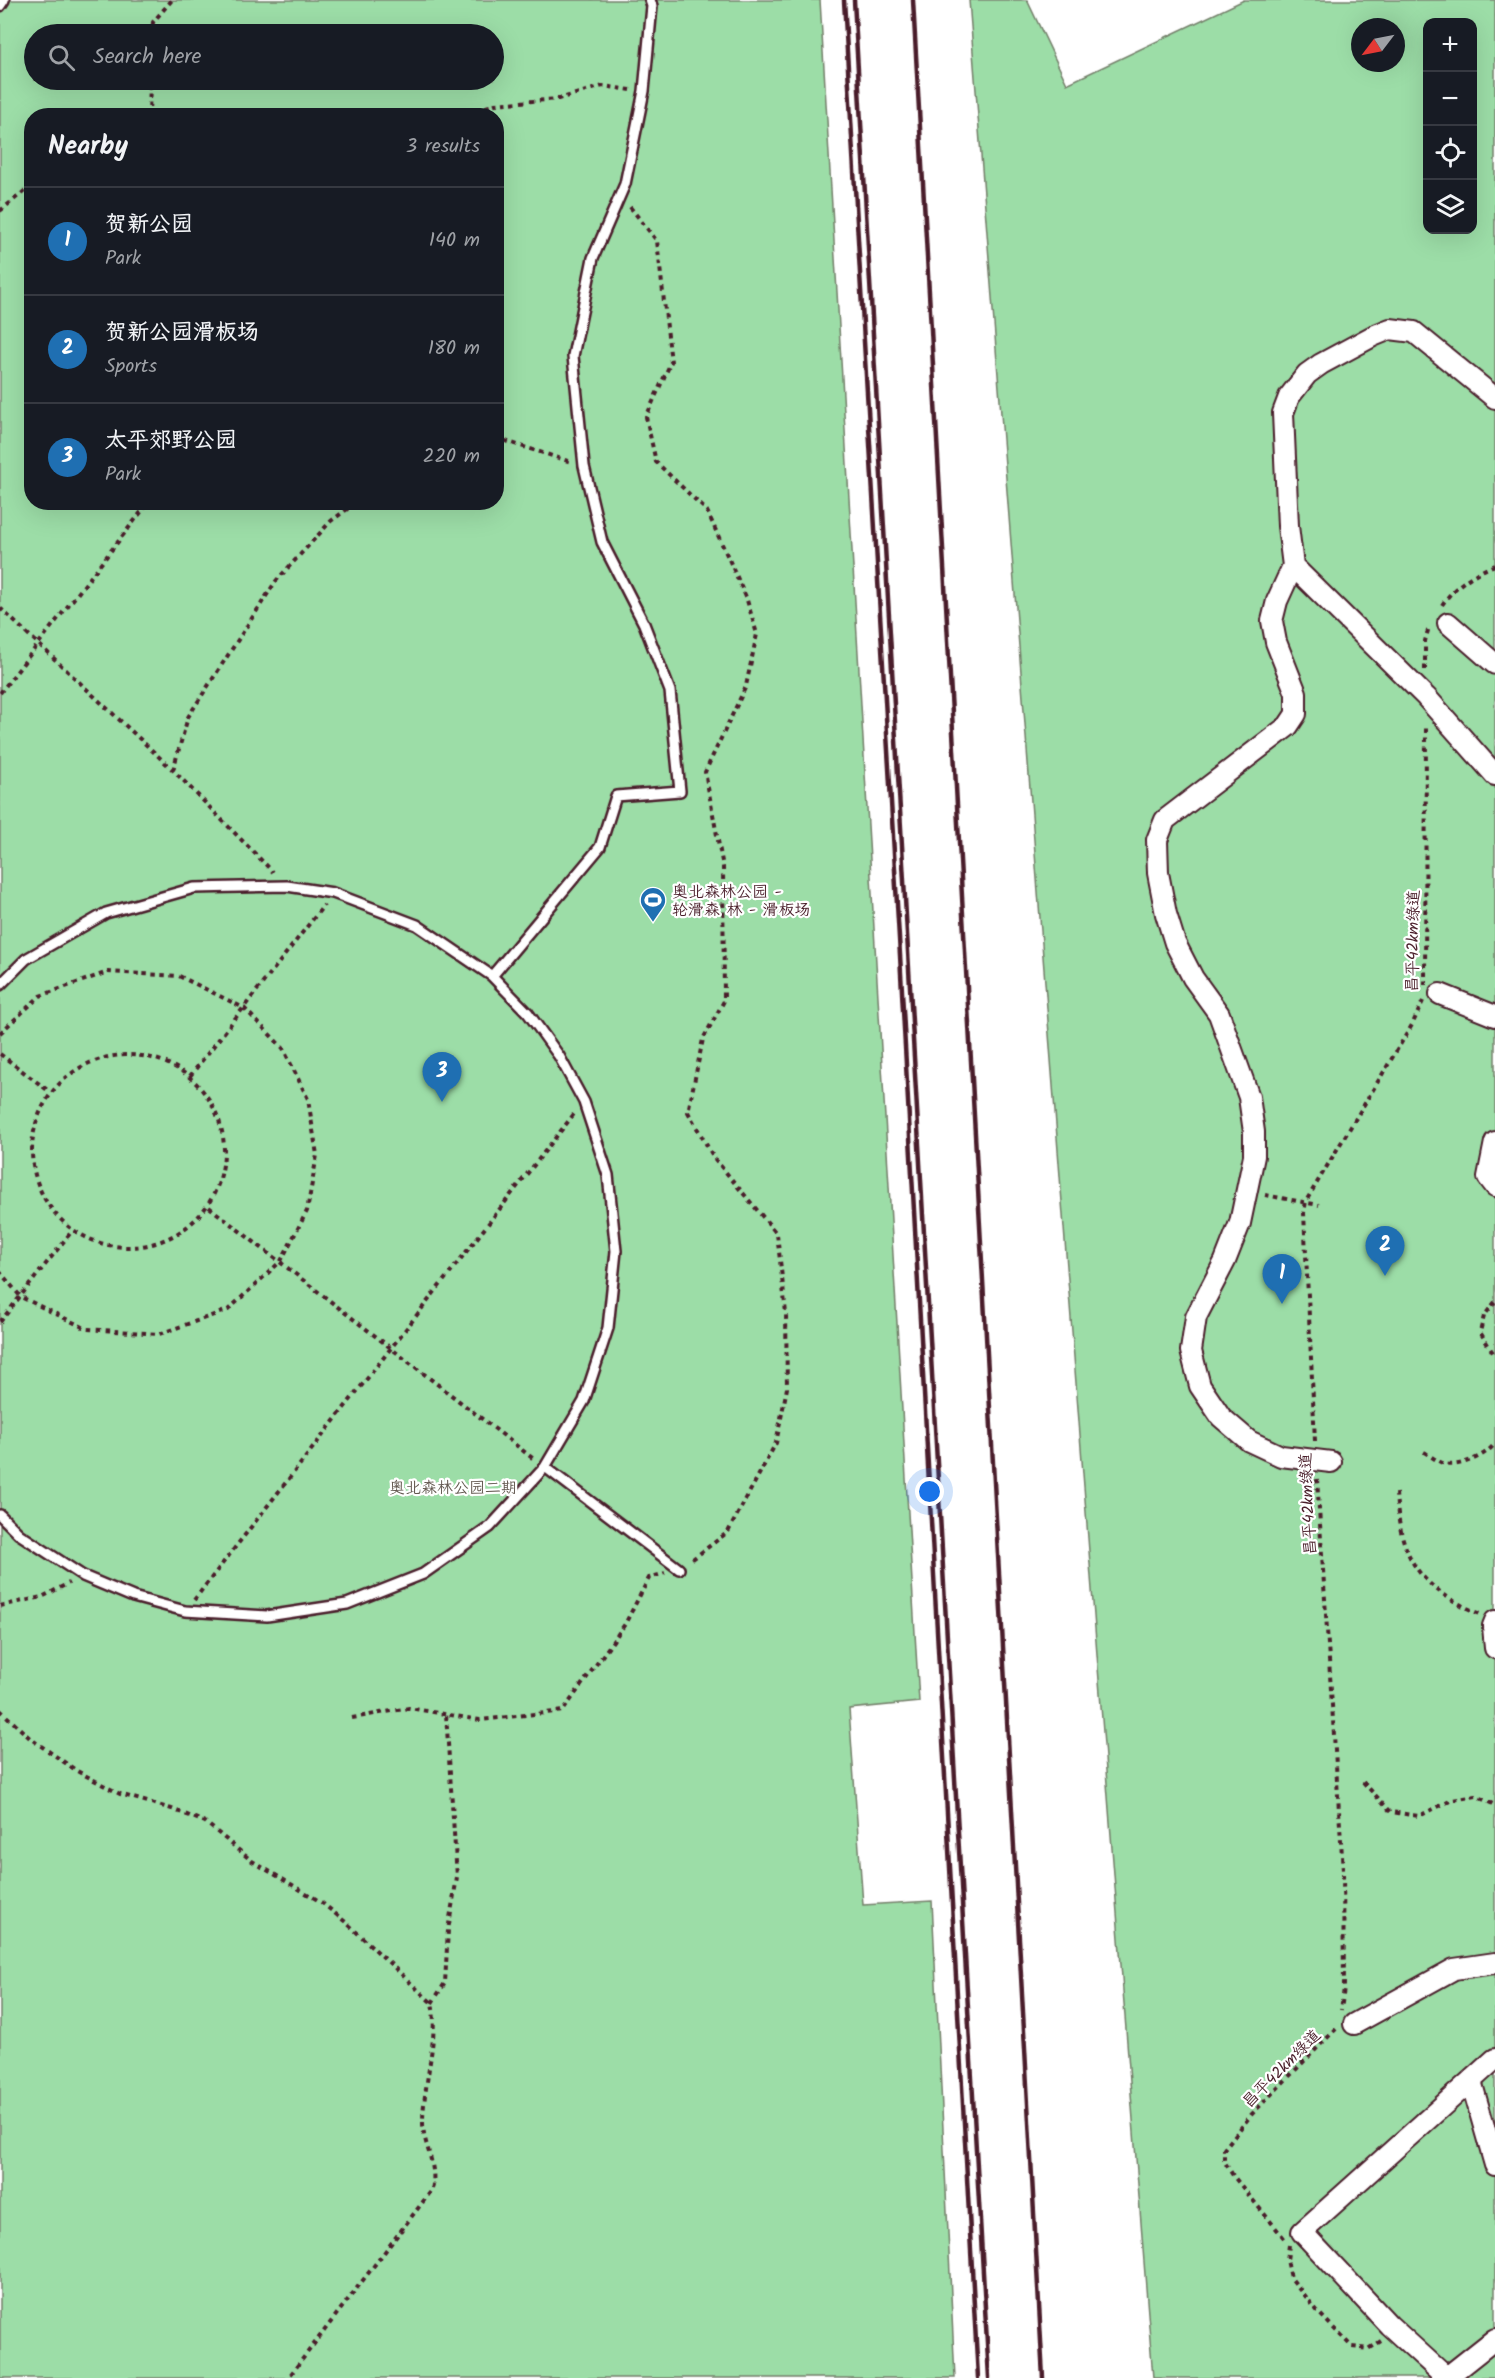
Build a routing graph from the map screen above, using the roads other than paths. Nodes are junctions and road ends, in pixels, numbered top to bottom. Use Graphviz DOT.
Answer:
graph roads {
  1 [pos="4,0"];
  2 [pos="650,0"];
  3 [pos="0,6"];
  4 [pos="1495,398"];
  5 [pos="1293,566"];
  6 [pos="1440,617"];
  7 [pos="1495,664"];
  8 [pos="1495,775"];
  9 [pos="492,976"];
  10 [pos="0,985"];
  11 [pos="1440,994"];
  12 [pos="1495,1016"];
  13 [pos="1495,1142"];
  14 [pos="1495,1186"];
  15 [pos="1324,1462"];
  16 [pos="545,1467"];
  17 [pos="0,1515"];
  18 [pos="679,1569"];
  19 [pos="1494,1624"];
  20 [pos="1495,1648"];
  21 [pos="1495,1963"];
  22 [pos="1343,2021"];
  23 [pos="1495,2059"];
  24 [pos="1471,2081"];
  25 [pos="1495,2165"];
  26 [pos="1495,2339"];
  27 [pos="1447,2378"];
  1 -- 3 [label="lane"];
  2 -- 9 [label="lane"];
  4 -- 5 [label="street"];
  5 -- 8 [label="street"];
  5 -- 15 [label="street"];
  6 -- 7 [label="street"];
  9 -- 10 [label="lane"];
  9 -- 16 [label="lane"];
  11 -- 12 [label="street"];
  13 -- 14 [label="street"];
  16 -- 17 [label="lane"];
  16 -- 18 [label="lane"];
  19 -- 20 [label="street"];
  21 -- 22 [label="street"];
  23 -- 24 [label="street"];
  24 -- 25 [label="street"];
  24 -- 27 [label="street"];
  26 -- 27 [label="street"];
}
